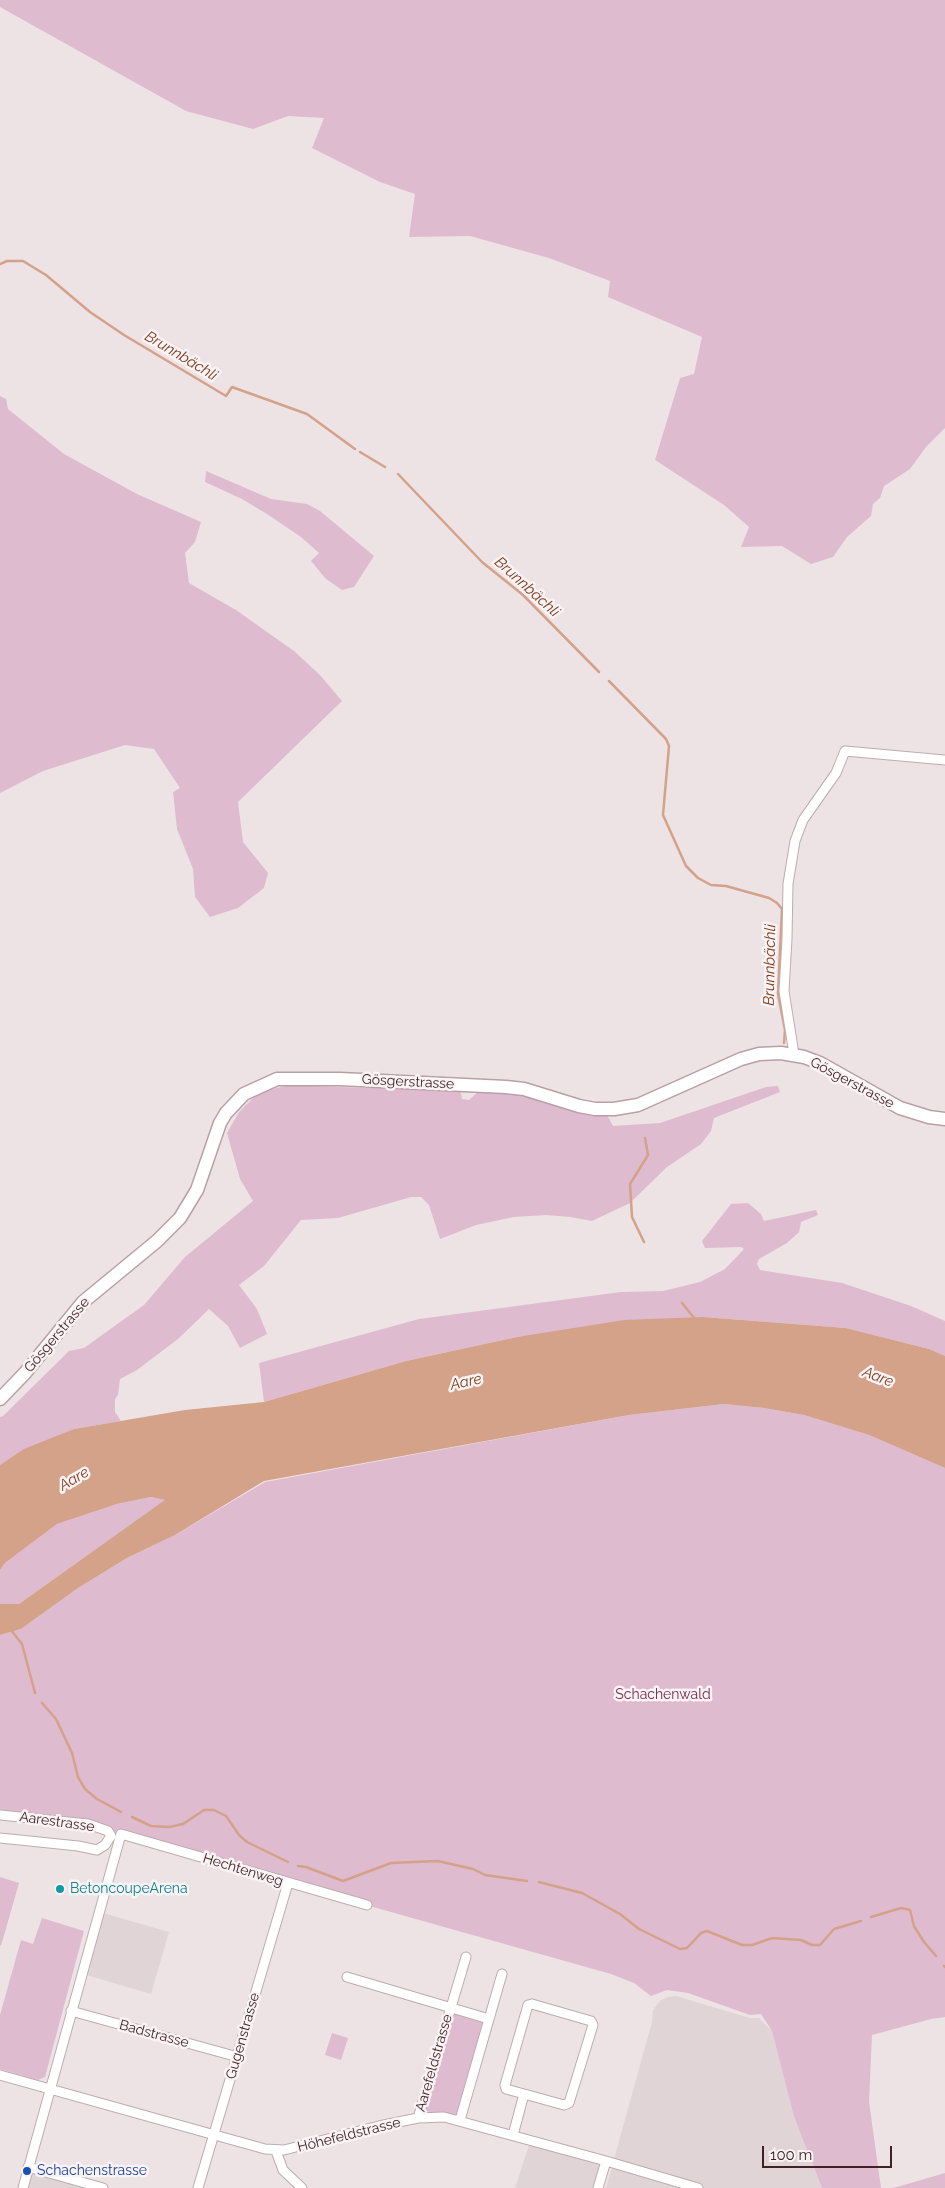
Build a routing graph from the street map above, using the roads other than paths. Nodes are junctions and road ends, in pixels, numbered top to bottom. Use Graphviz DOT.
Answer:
graph roads {
  1 [pos="945,760"];
  2 [pos="794,1054"];
  3 [pos="945,1119"];
  4 [pos="0,1399"];
  5 [pos="0,1815"];
  6 [pos="0,1838"];
  7 [pos="288,1884"];
  8 [pos="366,1905"];
  9 [pos="466,1957"];
  10 [pos="502,1974"];
  11 [pos="347,1977"];
  12 [pos="450,2007"];
  13 [pos="71,2011"];
  14 [pos="489,2019"];
  15 [pos="238,2057"];
  16 [pos="0,2075"];
  17 [pos="50,2089"];
  18 [pos="524,2094"];
  19 [pos="418,2118"];
  20 [pos="460,2120"];
  21 [pos="215,2135"];
  22 [pos="513,2135"];
  23 [pos="276,2151"];
  24 [pos="606,2161"];
  25 [pos="28,2167"];
  26 [pos="22,2188"];
  27 [pos="103,2188"];
  28 [pos="198,2188"];
  29 [pos="302,2188"];
  30 [pos="598,2188"];
  31 [pos="698,2188"];
  1 -- 2 [label="street"];
  2 -- 3 [label="main road, Gösgerstrasse"];
  2 -- 4 [label="main road, Gösgerstrasse"];
  5 -- 6 [label="street, Aarestrasse"];
  7 -- 8 [label="street, Hechtenweg"];
  7 -- 13 [label="street, Hechtenweg"];
  7 -- 15 [label="street, Gugenstrasse"];
  9 -- 12 [label="street, Aarefeldstrasse"];
  10 -- 14 [label="street"];
  11 -- 12 [label="street, Aarefeldstrasse"];
  12 -- 14 [label="street, Aarefeldstrasse"];
  12 -- 19 [label="street, Aarefeldstrasse"];
  13 -- 15 [label="street, Badstrasse"];
  13 -- 17 [label="street"];
  14 -- 20 [label="street"];
  15 -- 21 [label="street, Gugenstrasse"];
  16 -- 17 [label="street, Höhefeldstrasse"];
  17 -- 21 [label="street, Höhefeldstrasse"];
  17 -- 25 [label="street"];
  18 -- 18 [label="street"];
  18 -- 22 [label="street"];
  19 -- 20 [label="street, Höhefeldstrasse"];
  19 -- 23 [label="street, Höhefeldstrasse"];
  20 -- 22 [label="street, Höhefeldstrasse"];
  21 -- 23 [label="street, Höhefeldstrasse"];
  21 -- 28 [label="street, Gugenstrasse"];
  22 -- 24 [label="street, Höhefeldstrasse"];
  23 -- 29 [label="street"];
  24 -- 30 [label="street"];
  24 -- 31 [label="street, Höhefeldstrasse"];
  25 -- 26 [label="street"];
  25 -- 27 [label="street"];
}
